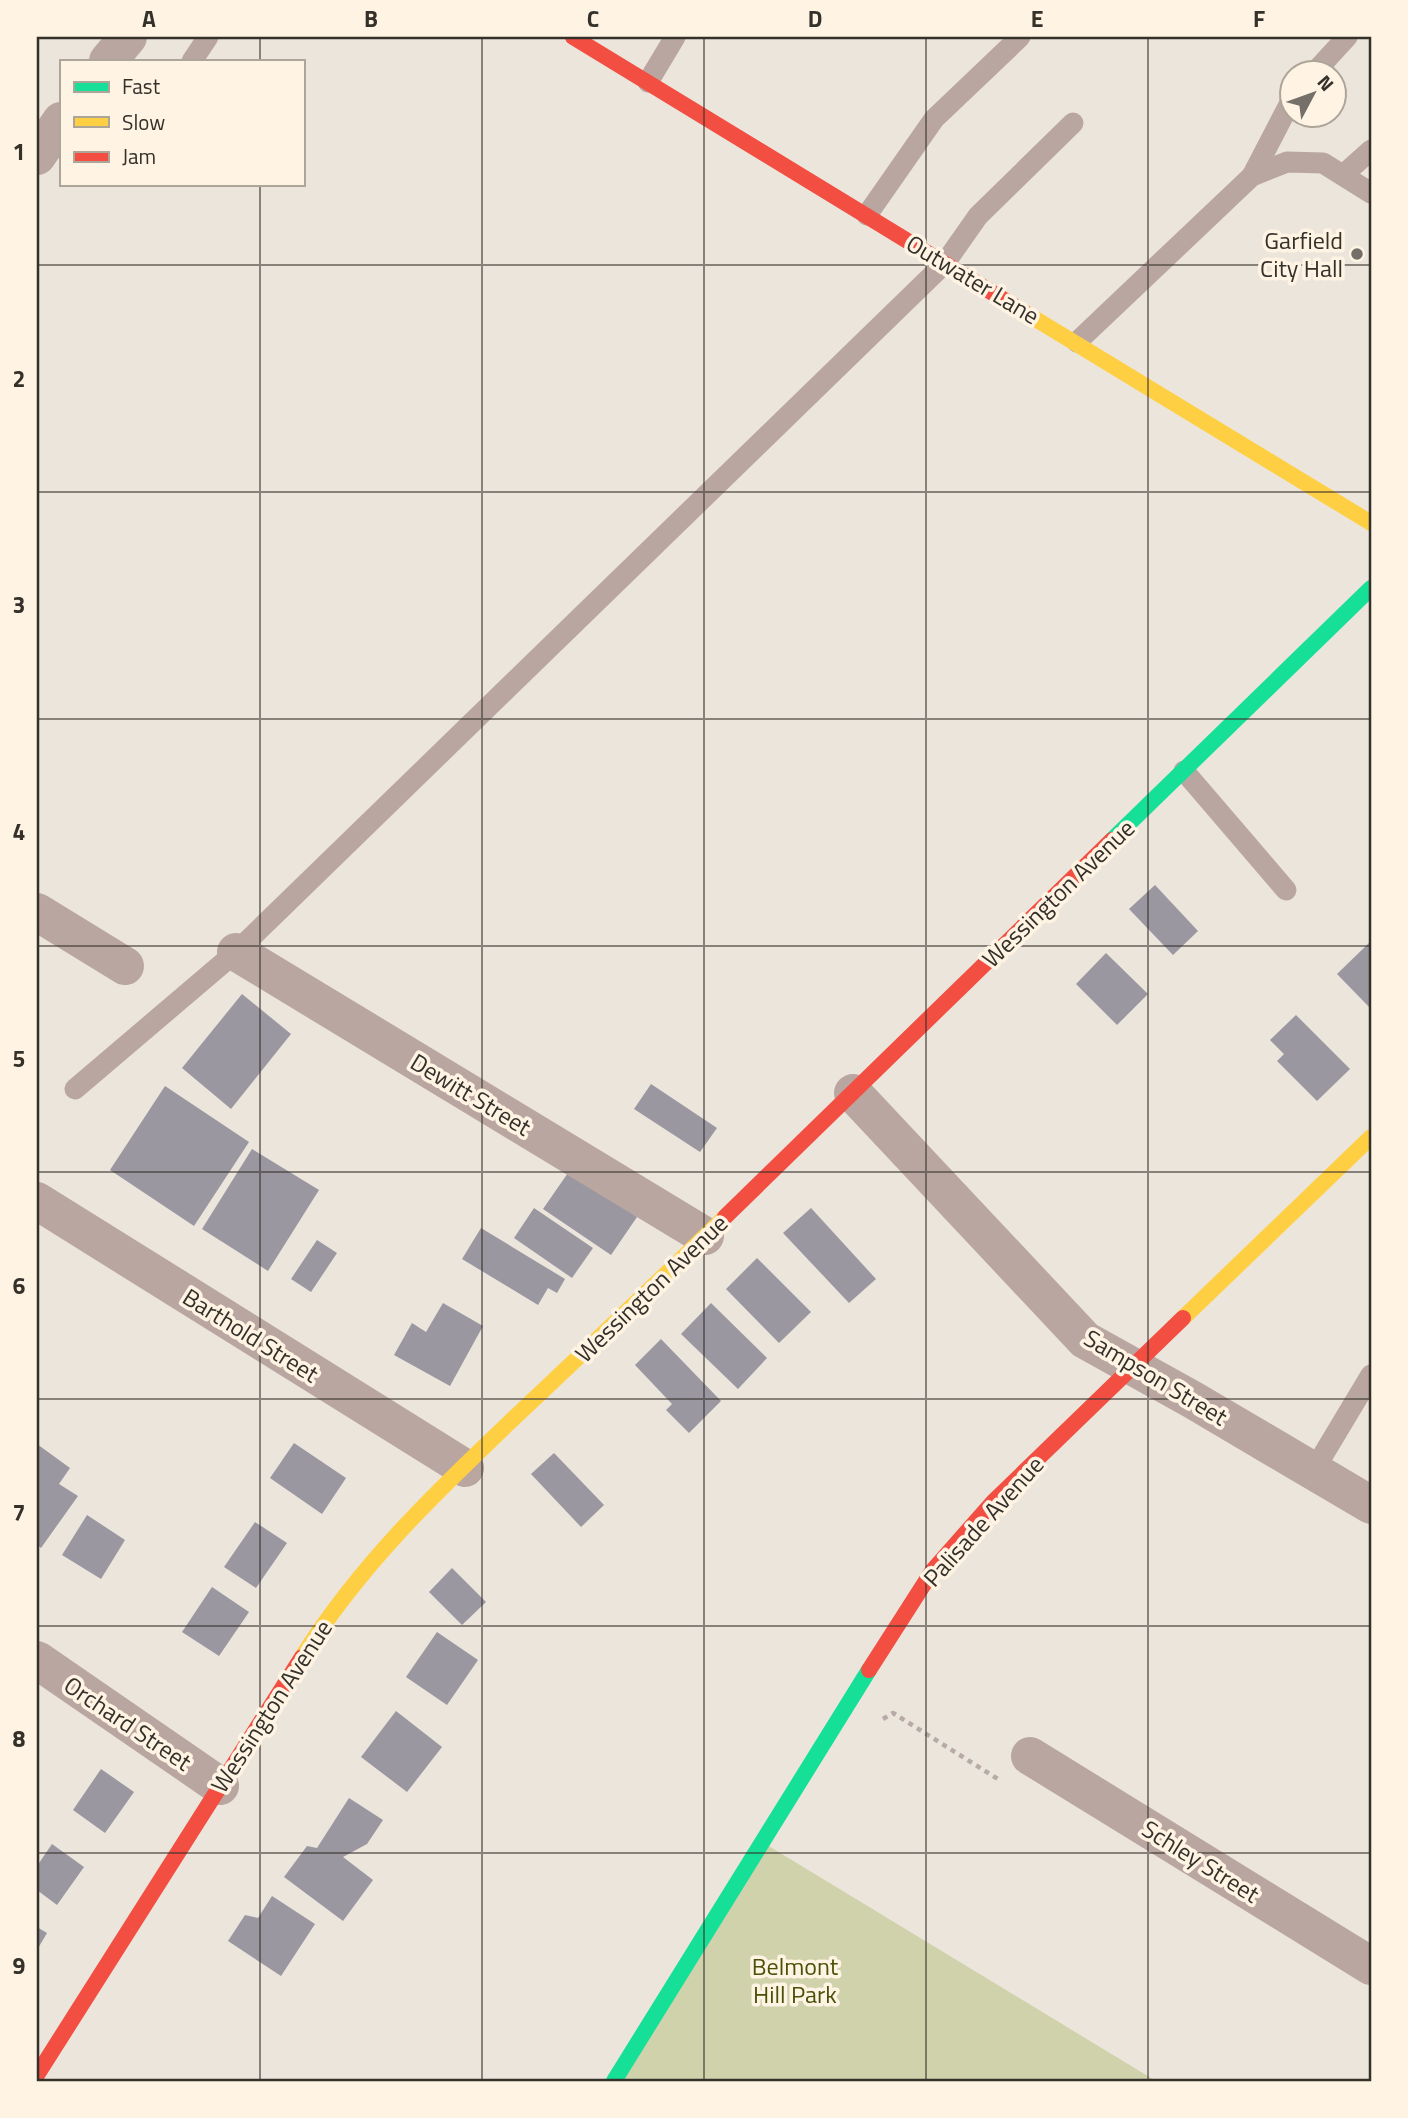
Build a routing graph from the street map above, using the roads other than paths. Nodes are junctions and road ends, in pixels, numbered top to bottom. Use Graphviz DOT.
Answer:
graph roads {
  1 [pos="128,37"];
  2 [pos="208,37"];
  3 [pos="573,37"];
  4 [pos="675,37"];
  5 [pos="1020,37"];
  6 [pos="1347,37"];
  7 [pos="109,60"];
  8 [pos="193,60"];
  9 [pos="1326,60"];
  10 [pos="648,82"];
  11 [pos="1073,123"];
  12 [pos="1278,127"];
  13 [pos="1371,150"];
  14 [pos="1343,175"];
  15 [pos="1252,176"];
  16 [pos="1371,193"];
  17 [pos="867,215"];
  18 [pos="945,263"];
  19 [pos="1077,342"];
  20 [pos="1371,523"];
  21 [pos="1371,588"];
  22 [pos="1184,771"];
  23 [pos="1286,890"];
  24 [pos="37,912"];
  25 [pos="236,952"];
  26 [pos="125,966"];
  27 [pos="75,1089"];
  28 [pos="853,1093"];
  29 [pos="1371,1137"];
  30 [pos="37,1201"];
  31 [pos="705,1236"];
  32 [pos="1134,1369"];
  33 [pos="1371,1375"];
  34 [pos="465,1468"];
  35 [pos="1314,1470"];
  36 [pos="1371,1505"];
  37 [pos="37,1660"];
  38 [pos="1030,1756"];
  39 [pos="220,1786"];
  40 [pos="1371,1966"];
  41 [pos="37,2075"];
  42 [pos="614,2081"];
  1 -- 7 [label="street"];
  2 -- 8 [label="lane"];
  3 -- 10 [label="street, Outwater Lane"];
  4 -- 10 [label="lane"];
  5 -- 17 [label="lane"];
  6 -- 9 [label="lane"];
  10 -- 17 [label="street, Outwater Lane"];
  11 -- 18 [label="lane"];
  12 -- 15 [label="lane"];
  13 -- 14 [label="lane"];
  14 -- 15 [label="lane"];
  14 -- 16 [label="lane"];
  15 -- 19 [label="lane"];
  17 -- 18 [label="street, Outwater Lane"];
  18 -- 19 [label="street, Outwater Lane"];
  18 -- 25 [label="lane"];
  19 -- 20 [label="street, Outwater Lane"];
  21 -- 22 [label="street, Wessington Avenue"];
  22 -- 23 [label="lane"];
  22 -- 28 [label="street, Wessington Avenue"];
  24 -- 26 [label="street"];
  25 -- 27 [label="lane"];
  25 -- 31 [label="street, Dewitt Street"];
  28 -- 31 [label="street, Wessington Avenue"];
  28 -- 32 [label="street, Sampson Street"];
  29 -- 32 [label="street, Palisade Avenue"];
  30 -- 34 [label="street, Barthold Street"];
  31 -- 34 [label="street, Wessington Avenue"];
  32 -- 35 [label="street, Sampson Street"];
  32 -- 42 [label="street, Palisade Avenue"];
  33 -- 35 [label="lane"];
  34 -- 39 [label="street, Wessington Avenue"];
  35 -- 36 [label="street, Sampson Street"];
  37 -- 39 [label="street, Orchard Street"];
  38 -- 40 [label="street, Schley Street"];
  39 -- 41 [label="street, Wessington Avenue"];
}
